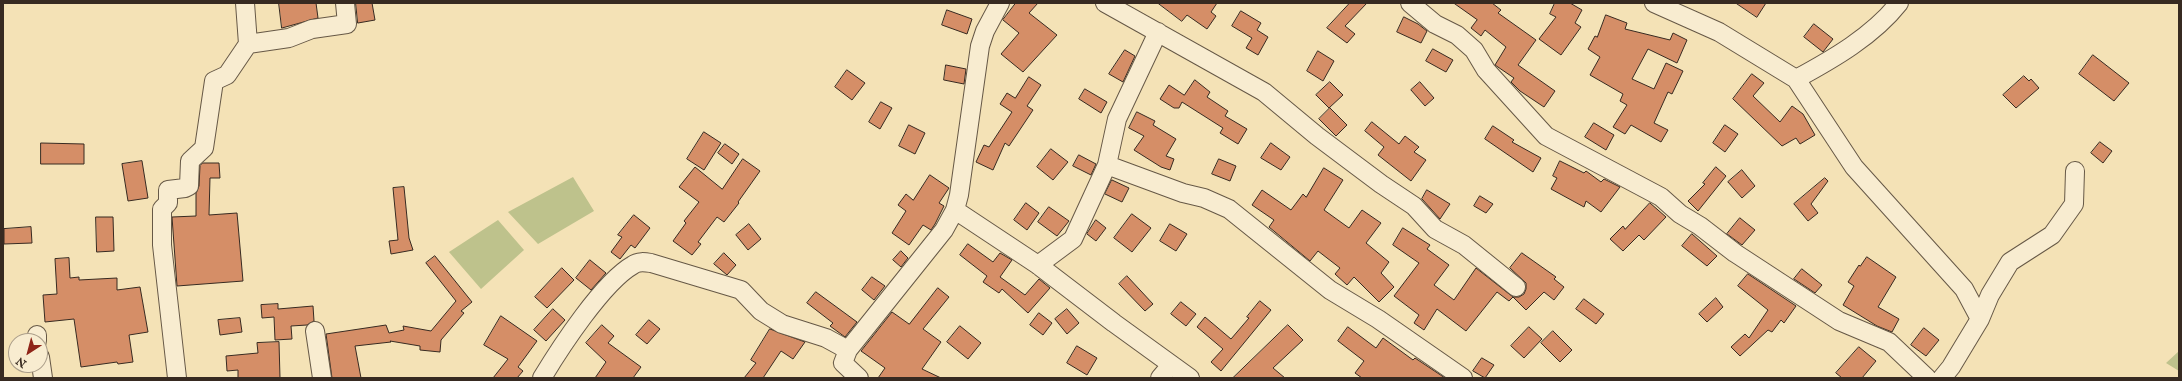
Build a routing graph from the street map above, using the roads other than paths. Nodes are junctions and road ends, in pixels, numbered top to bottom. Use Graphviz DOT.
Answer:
graph roads {
  1 [pos="245,3"];
  2 [pos="345,3"];
  3 [pos="1000,3"];
  4 [pos="1105,3"];
  5 [pos="1410,3"];
  6 [pos="1654,3"];
  7 [pos="1899,3"];
  8 [pos="1158,32"];
  9 [pos="248,44"];
  10 [pos="1796,79"];
  11 [pos="1107,165"];
  12 [pos="2075,171"];
  13 [pos="955,210"];
  14 [pos="1038,265"];
  15 [pos="1516,287"];
  16 [pos="1980,319"];
  17 [pos="315,331"];
  18 [pos="848,350"];
  19 [pos="1166,371"];
  20 [pos="177,378"];
  21 [pos="322,378"];
  22 [pos="542,378"];
  23 [pos="859,378"];
  24 [pos="1190,378"];
  25 [pos="1463,378"];
  26 [pos="1927,378"];
  27 [pos="1942,378"];
  1 -- 9 [label="street"];
  2 -- 9 [label="street"];
  3 -- 13 [label="street"];
  4 -- 8 [label="street"];
  5 -- 26 [label="street"];
  6 -- 10 [label="street"];
  7 -- 10 [label="street"];
  8 -- 11 [label="street"];
  8 -- 15 [label="street"];
  9 -- 20 [label="street"];
  10 -- 16 [label="street"];
  11 -- 14 [label="street"];
  11 -- 25 [label="street"];
  12 -- 16 [label="street"];
  13 -- 14 [label="street"];
  13 -- 18 [label="street"];
  14 -- 19 [label="street"];
  16 -- 27 [label="street"];
  17 -- 21 [label="street"];
  18 -- 22 [label="street"];
  18 -- 23 [label="street"];
  19 -- 24 [label="street"];
}
